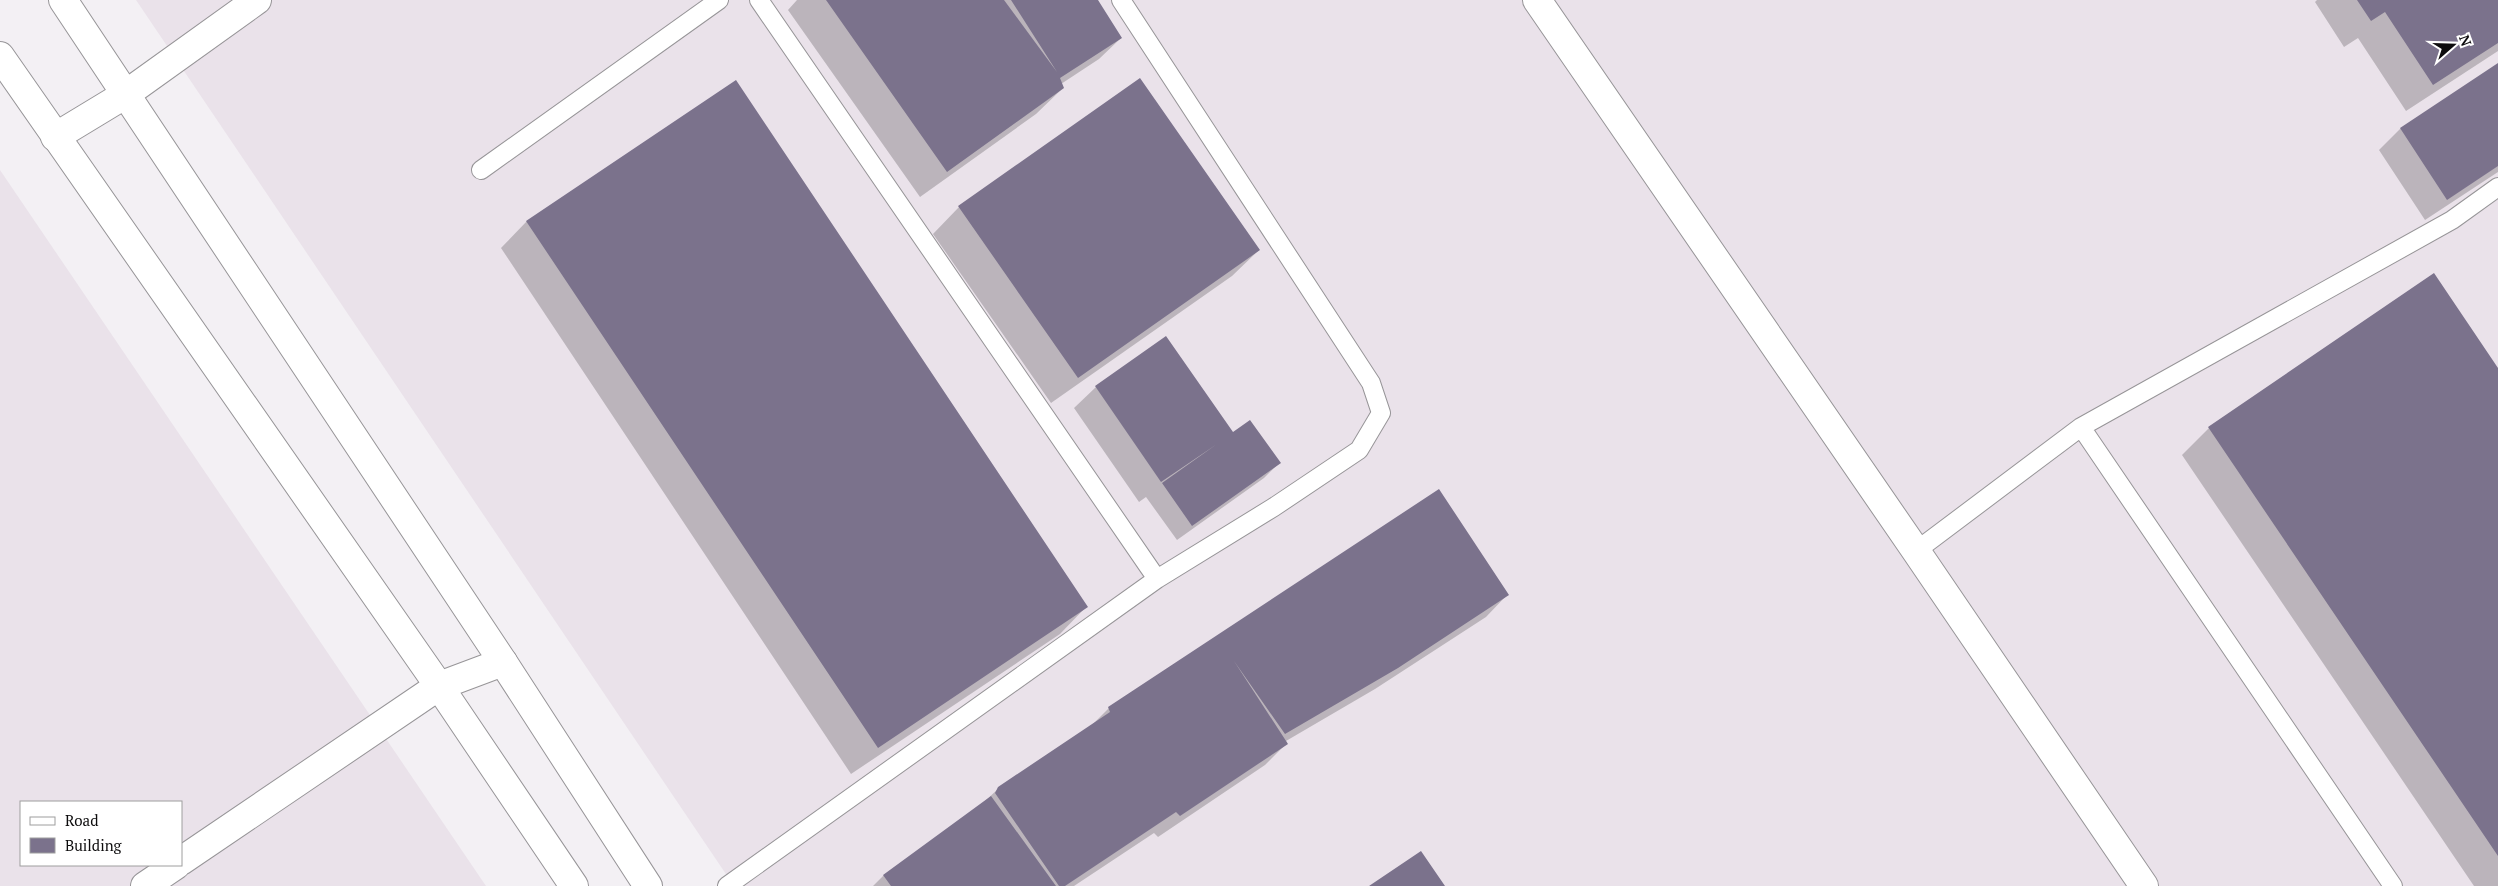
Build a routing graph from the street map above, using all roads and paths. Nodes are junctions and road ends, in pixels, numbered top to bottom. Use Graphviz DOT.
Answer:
graph roads {
  1 [pos="63,0"];
  2 [pos="258,0"];
  3 [pos="719,0"];
  4 [pos="759,0"];
  5 [pos="1121,0"];
  6 [pos="1537,0"];
  7 [pos="0,56"];
  8 [pos="126,94"];
  9 [pos="55,137"];
  10 [pos="481,170"];
  11 [pos="2498,187"];
  12 [pos="2080,427"];
  13 [pos="1916,551"];
  14 [pos="1158,579"];
  15 [pos="503,662"];
  16 [pos="438,686"];
  17 [pos="182,860"];
  18 [pos="175,866"];
  19 [pos="145,886"];
  20 [pos="574,886"];
  21 [pos="648,886"];
  22 [pos="727,886"];
  23 [pos="2144,886"];
  24 [pos="2393,886"];
  1 -- 8 [label="main road"];
  2 -- 8 [label="main road"];
  3 -- 10 [label="lane"];
  4 -- 14 [label="lane"];
  5 -- 14 [label="lane"];
  6 -- 13 [label="main road"];
  7 -- 9 [label="main road"];
  8 -- 9 [label="main road"];
  8 -- 15 [label="main road"];
  9 -- 16 [label="main road"];
  11 -- 12 [label="lane"];
  12 -- 13 [label="lane"];
  12 -- 24 [label="lane"];
  13 -- 23 [label="main road"];
  14 -- 22 [label="lane"];
  15 -- 16 [label="main road"];
  15 -- 21 [label="main road"];
  16 -- 17 [label="main road"];
  16 -- 20 [label="main road"];
  18 -- 19 [label="main road"];
}
